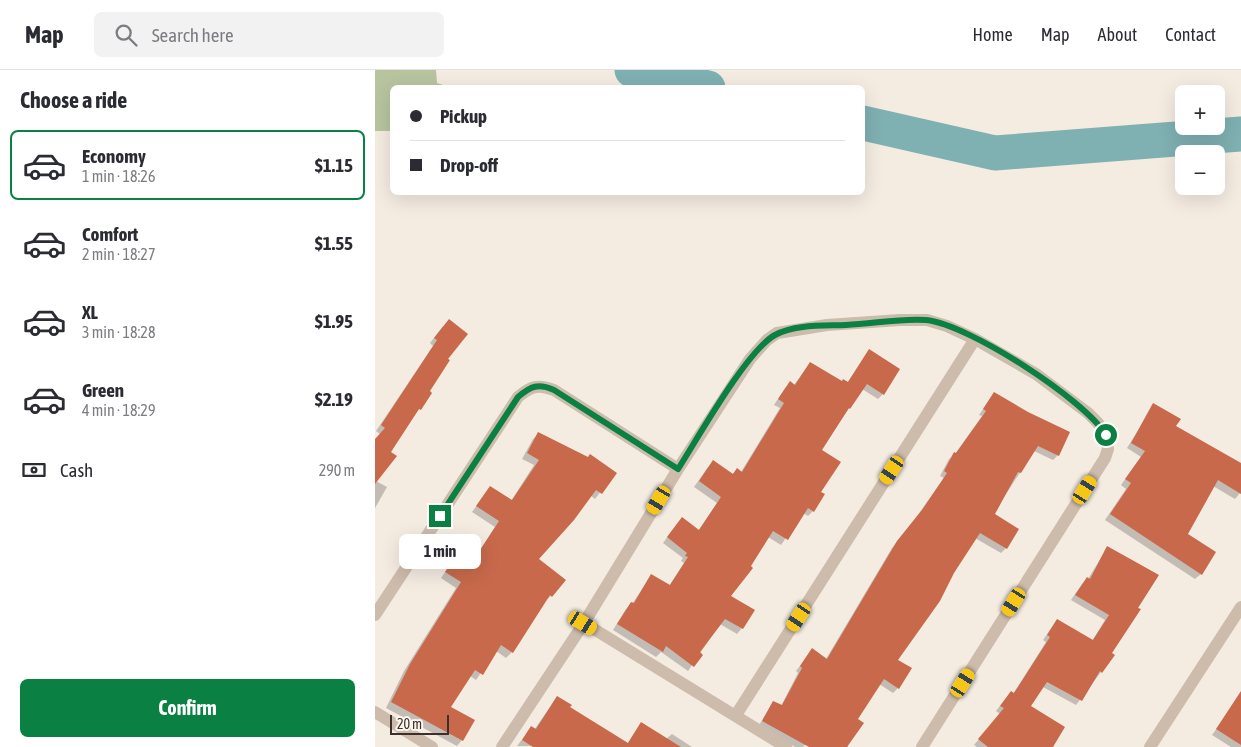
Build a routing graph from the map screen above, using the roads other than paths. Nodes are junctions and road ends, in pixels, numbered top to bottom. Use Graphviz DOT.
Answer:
graph roads {
  1 [pos="975,339"];
  2 [pos="678,469"];
  3 [pos="1241,607"];
  4 [pos="375,615"];
  5 [pos="583,623"];
  6 [pos="375,712"];
  7 [pos="736,715"];
  8 [pos="432,747"];
  9 [pos="502,747"];
  10 [pos="786,747"];
  11 [pos="922,747"];
  12 [pos="1151,747"];
  1 -- 2 [label="street"];
  1 -- 7 [label="street"];
  1 -- 11 [label="street"];
  2 -- 4 [label="street"];
  2 -- 5 [label="street"];
  3 -- 12 [label="street"];
  5 -- 7 [label="street"];
  5 -- 9 [label="street"];
  6 -- 8 [label="street"];
  7 -- 10 [label="street"];
}
